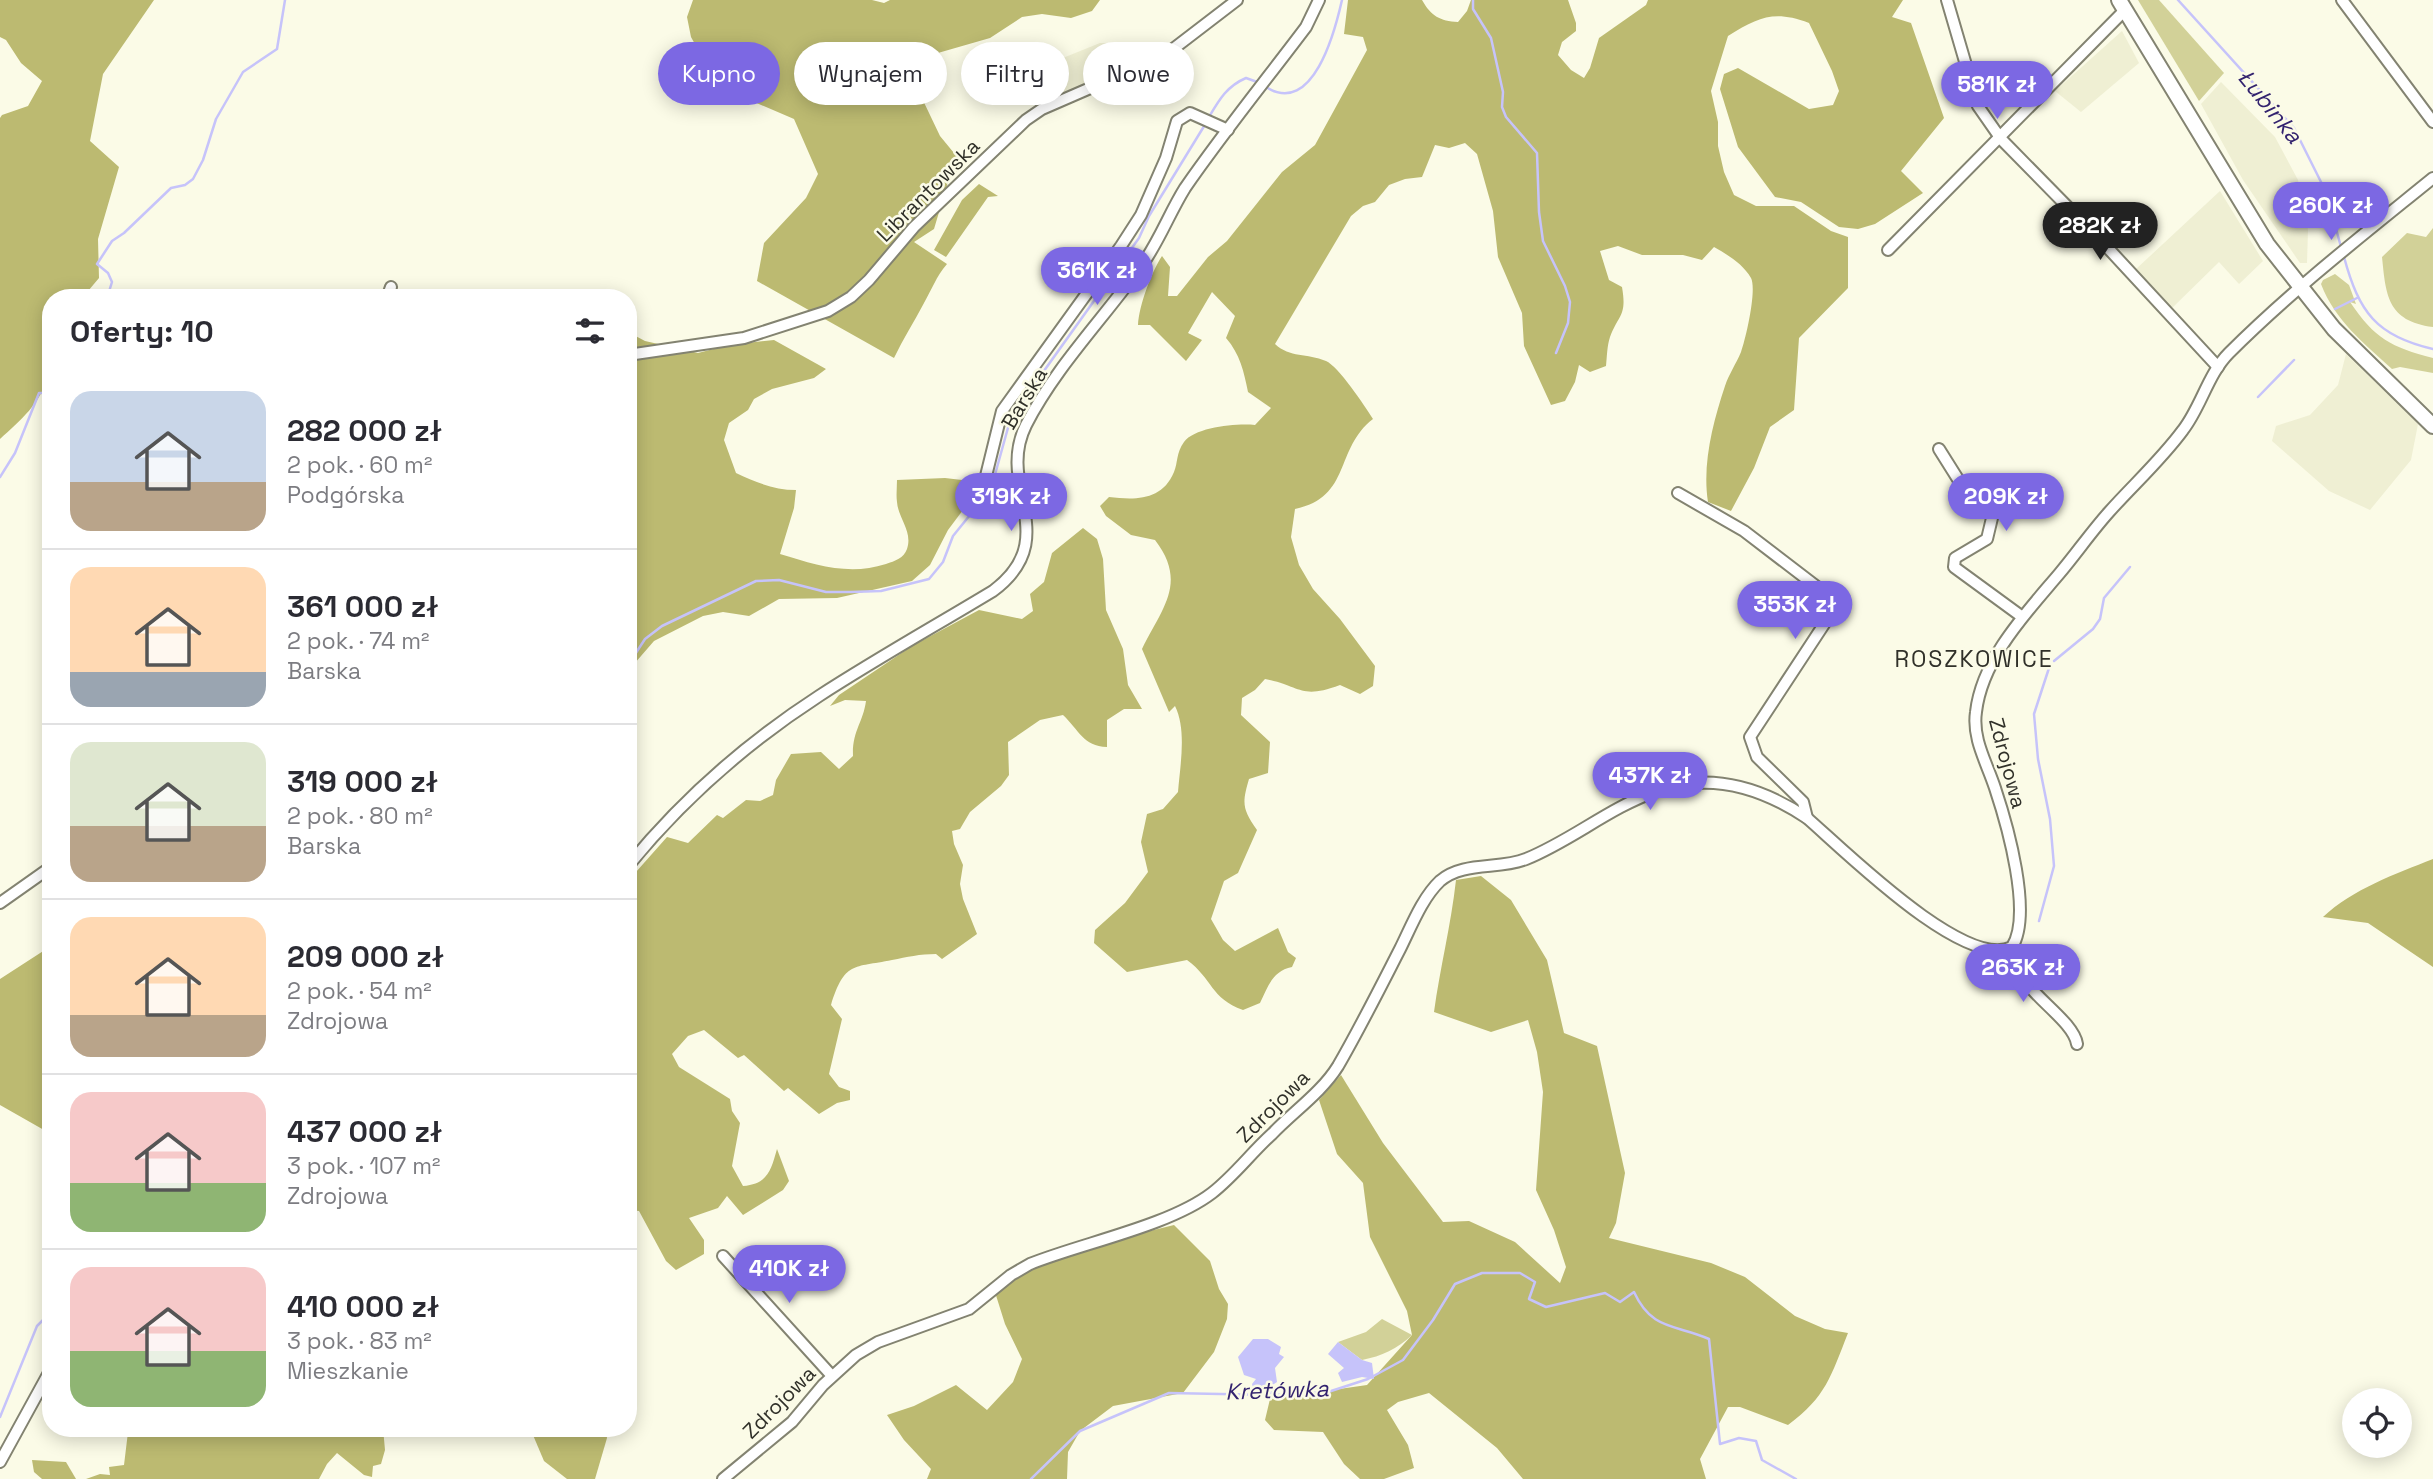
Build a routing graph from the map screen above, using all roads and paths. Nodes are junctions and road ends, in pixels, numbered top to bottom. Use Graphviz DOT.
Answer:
graph roads {
  1 [pos="1237,0"];
  2 [pos="1319,0"];
  3 [pos="1947,0"];
  4 [pos="2342,0"];
  5 [pos="2122,5"];
  6 [pos="2433,122"];
  7 [pos="1228,130"];
  8 [pos="2001,139"];
  9 [pos="2433,178"];
  10 [pos="1888,250"];
  11 [pos="2301,289"];
  12 [pos="637,354"];
  13 [pos="2218,367"];
  14 [pos="2433,426"];
  15 [pos="1938,449"];
  16 [pos="985,480"];
  17 [pos="1678,493"];
  18 [pos="2021,616"];
  19 [pos="1807,818"];
  20 [pos="637,857"];
  21 [pos="42,873"];
  22 [pos="0,903"];
  23 [pos="2012,947"];
  24 [pos="2077,1044"];
  25 [pos="723,1256"];
  26 [pos="832,1376"];
  27 [pos="42,1385"];
  28 [pos="0,1462"];
  29 [pos="723,1479"];
  1 -- 12 [label="street, Librantowska"];
  2 -- 7 [label="street, Barska"];
  3 -- 8 [label="street"];
  4 -- 6 [label="street"];
  5 -- 8 [label="street"];
  5 -- 11 [label="main road"];
  7 -- 16 [label="street"];
  7 -- 20 [label="street, Barska"];
  8 -- 10 [label="street"];
  8 -- 13 [label="street"];
  9 -- 11 [label="street, Zdrojowa"];
  11 -- 13 [label="street, Zdrojowa"];
  11 -- 14 [label="main road"];
  13 -- 18 [label="street, Zdrojowa"];
  15 -- 18 [label="street"];
  17 -- 19 [label="street, Zdrojowa"];
  18 -- 23 [label="street, Zdrojowa"];
  19 -- 23 [label="street, Zdrojowa"];
  19 -- 26 [label="street, Zdrojowa"];
  21 -- 22 [label="street"];
  23 -- 24 [label="street"];
  25 -- 26 [label="street"];
  26 -- 29 [label="street, Zdrojowa"];
  27 -- 28 [label="street"];
}
